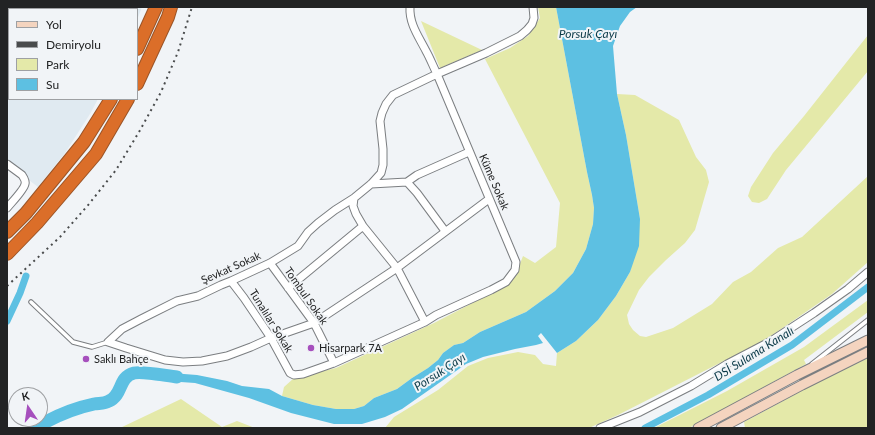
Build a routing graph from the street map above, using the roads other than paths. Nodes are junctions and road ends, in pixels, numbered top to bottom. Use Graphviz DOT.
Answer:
graph roads {
  1 [pos="156,7"];
  2 [pos="171,7"];
  3 [pos="410,7"];
  4 [pos="533,7"];
  5 [pos="138,47"];
  6 [pos="437,74"];
  7 [pos="138,82"];
  8 [pos="110,100"];
  9 [pos="127,100"];
  10 [pos="469,152"];
  11 [pos="7,164"];
  12 [pos="407,182"];
  13 [pos="372,184"];
  14 [pos="354,198"];
  15 [pos="489,199"];
  16 [pos="7,208"];
  17 [pos="363,226"];
  18 [pos="445,231"];
  19 [pos="7,232"];
  20 [pos="7,254"];
  21 [pos="270,263"];
  22 [pos="397,268"];
  23 [pos="868,272"];
  24 [pos="231,281"];
  25 [pos="288,288"];
  26 [pos="31,302"];
  27 [pos="868,320"];
  28 [pos="425,322"];
  29 [pos="314,323"];
  30 [pos="271,338"];
  31 [pos="868,340"];
  32 [pos="108,342"];
  33 [pos="868,352"];
  34 [pos="334,363"];
  35 [pos="290,373"];
  36 [pos="797,375"];
  37 [pos="802,384"];
  38 [pos="733,425"];
  39 [pos="600,428"];
  40 [pos="698,428"];
  41 [pos="721,428"];
  1 -- 5 [label="highway"];
  2 -- 7 [label="highway"];
  3 -- 6 [label="street, Küme Sokak"];
  4 -- 6 [label="street"];
  6 -- 10 [label="street, Küme Sokak"];
  6 -- 13 [label="street"];
  8 -- 19 [label="highway"];
  9 -- 20 [label="highway"];
  10 -- 12 [label="street"];
  10 -- 15 [label="street, Küme Sokak"];
  11 -- 16 [label="street"];
  12 -- 13 [label="street"];
  12 -- 18 [label="street"];
  13 -- 14 [label="street, Şevkat Sokak"];
  14 -- 17 [label="street"];
  14 -- 21 [label="street, Şevkat Sokak"];
  15 -- 18 [label="street"];
  15 -- 28 [label="street, Küme Sokak"];
  17 -- 22 [label="street"];
  17 -- 25 [label="street"];
  18 -- 22 [label="street"];
  21 -- 24 [label="street, Şevkat Sokak"];
  21 -- 25 [label="street, Tombul Sokak"];
  22 -- 28 [label="street"];
  22 -- 29 [label="street"];
  23 -- 39 [label="street"];
  24 -- 30 [label="street, Tunalılar Sokak"];
  24 -- 32 [label="street, Şevkat Sokak"];
  25 -- 29 [label="street, Tombul Sokak"];
  26 -- 32 [label="lane"];
  27 -- 36 [label="lane"];
  28 -- 34 [label="street, Küme Sokak"];
  29 -- 30 [label="street"];
  29 -- 34 [label="street, Tombul Sokak"];
  30 -- 32 [label="street"];
  30 -- 35 [label="street, Tunalılar Sokak"];
  31 -- 36 [label="street"];
  33 -- 37 [label="street"];
  34 -- 35 [label="street, Küme Sokak"];
  36 -- 37 [label="street"];
  36 -- 40 [label="street"];
  37 -- 38 [label="street"];
  38 -- 41 [label="street"];
}
